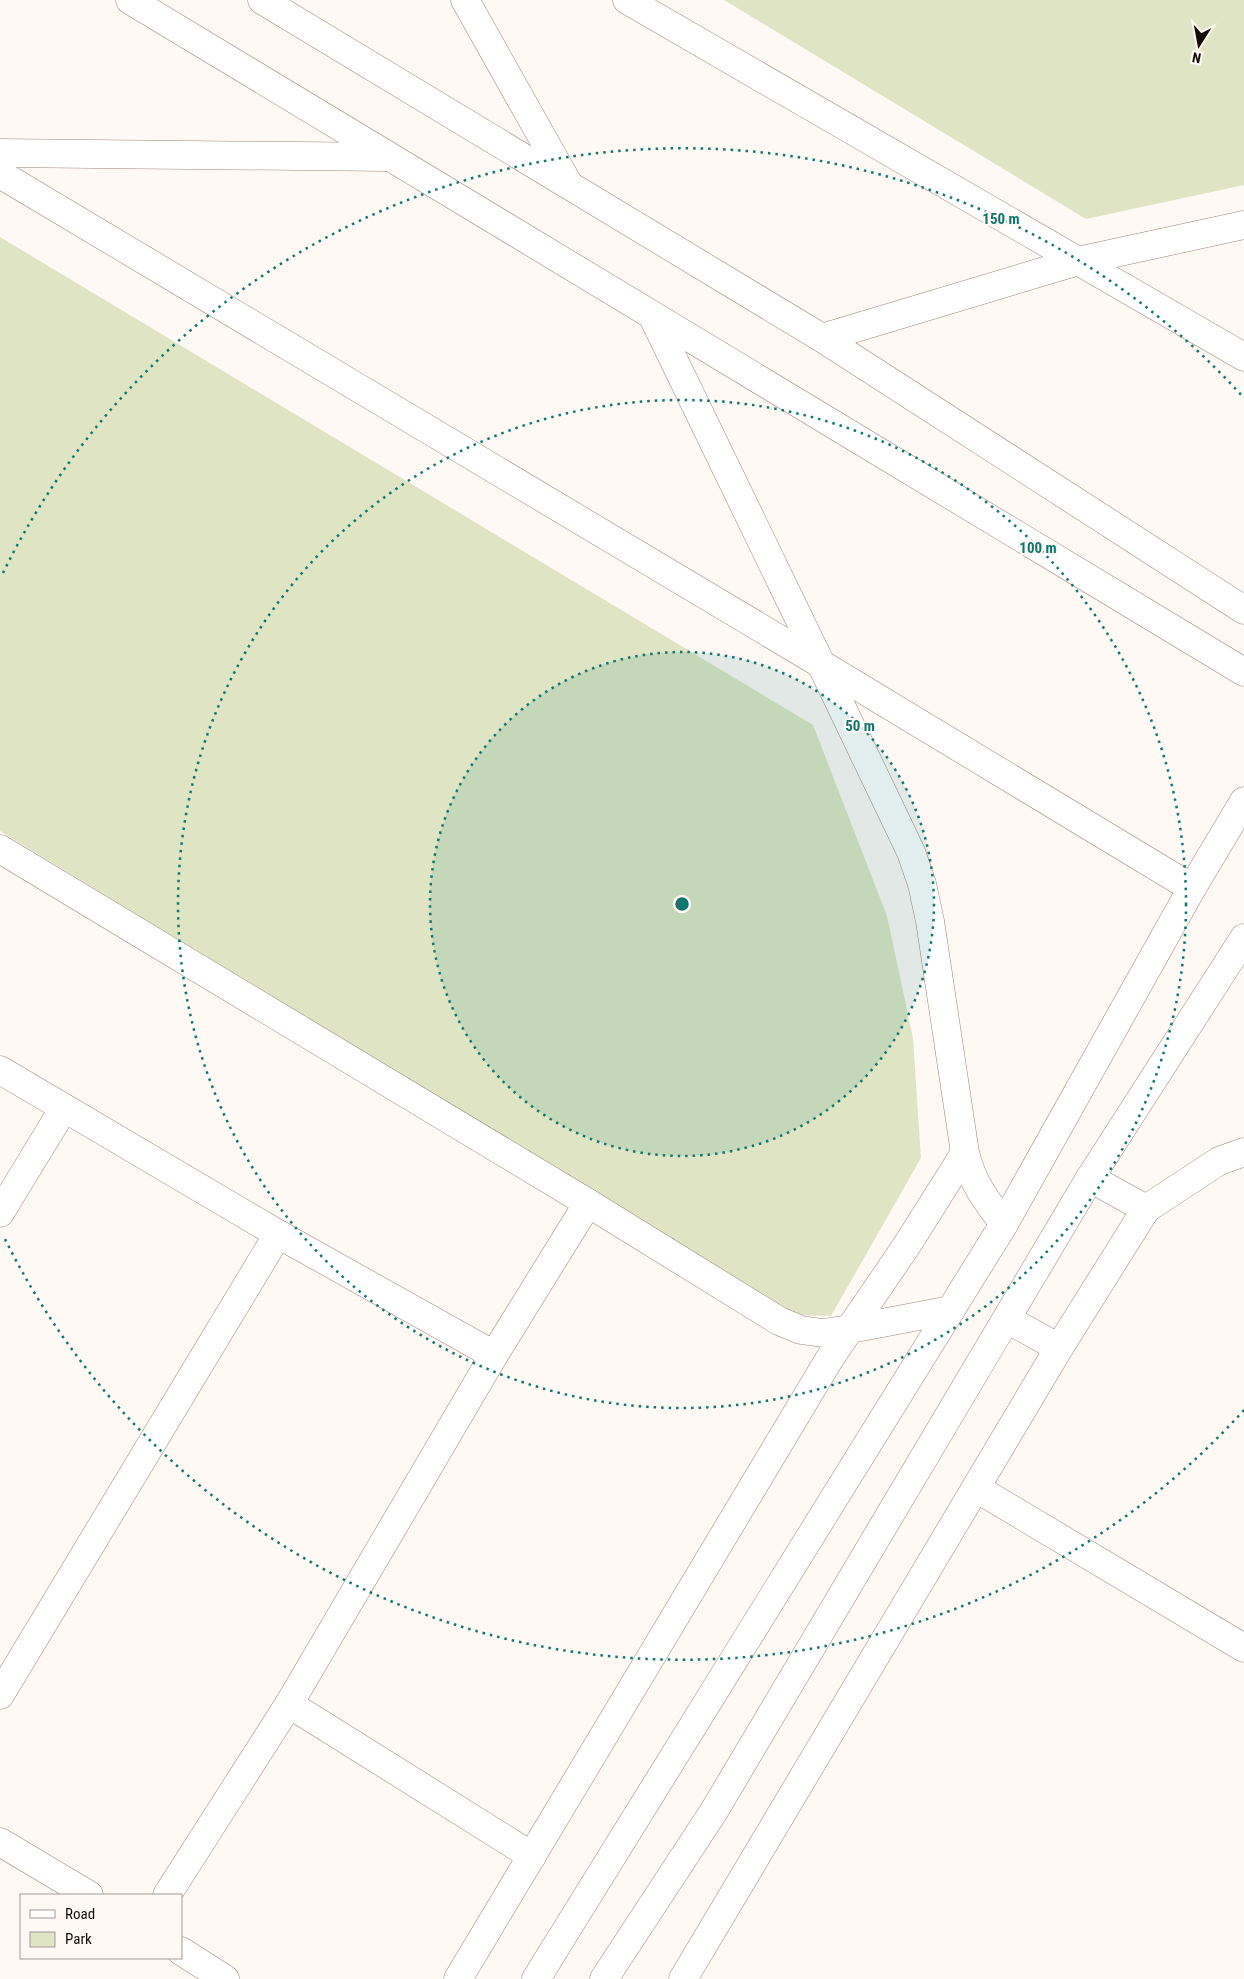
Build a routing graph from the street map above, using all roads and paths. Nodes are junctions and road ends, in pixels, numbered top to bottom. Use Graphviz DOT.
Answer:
graph roads {
  1 [pos="130,0"];
  2 [pos="262,0"];
  3 [pos="464,0"];
  4 [pos="627,0"];
  5 [pos="0,153"];
  6 [pos="389,157"];
  7 [pos="0,174"];
  8 [pos="570,186"];
  9 [pos="1244,225"];
  10 [pos="1078,261"];
  11 [pos="652,316"];
  12 [pos="822,338"];
  13 [pos="1244,356"];
  14 [pos="1244,610"];
  15 [pos="821,664"];
  16 [pos="1244,672"];
  17 [pos="1244,801"];
  18 [pos="0,849"];
  19 [pos="1192,888"];
  20 [pos="1244,938"];
  21 [pos="0,1070"];
  22 [pos="64,1108"];
  23 [pos="965,1152"];
  24 [pos="1244,1152"];
  25 [pos="1090,1178"];
  26 [pos="588,1203"];
  27 [pos="1146,1209"];
  28 [pos="0,1213"];
  29 [pos="1004,1224"];
  30 [pos="278,1234"];
  31 [pos="951,1310"];
  32 [pos="1007,1319"];
  33 [pos="850,1329"];
  34 [pos="1059,1348"];
  35 [pos="494,1355"];
  36 [pos="976,1488"];
  37 [pos="1244,1648"];
  38 [pos="0,1695"];
  39 [pos="289,1704"];
  40 [pos="0,1842"];
  41 [pos="532,1856"];
  42 [pos="87,1894"];
  43 [pos="167,1894"];
  44 [pos="182,1952"];
  45 [pos="460,1977"];
  46 [pos="225,1979"];
  47 [pos="536,1979"];
  48 [pos="604,1979"];
  49 [pos="683,1979"];
  1 -- 6 [label="street"];
  2 -- 8 [label="street"];
  3 -- 8 [label="street"];
  4 -- 10 [label="street"];
  5 -- 6 [label="street"];
  6 -- 11 [label="street"];
  7 -- 15 [label="street"];
  8 -- 12 [label="street"];
  9 -- 10 [label="street"];
  10 -- 12 [label="street"];
  10 -- 13 [label="street"];
  11 -- 15 [label="street"];
  11 -- 16 [label="street"];
  12 -- 14 [label="street"];
  15 -- 19 [label="street"];
  15 -- 23 [label="street"];
  17 -- 19 [label="street"];
  18 -- 26 [label="street"];
  19 -- 29 [label="street"];
  20 -- 25 [label="street"];
  21 -- 22 [label="street"];
  22 -- 28 [label="street"];
  22 -- 30 [label="street"];
  23 -- 29 [label="street"];
  23 -- 33 [label="street"];
  24 -- 27 [label="street"];
  25 -- 27 [label="street"];
  25 -- 32 [label="street"];
  26 -- 33 [label="street"];
  26 -- 35 [label="street"];
  27 -- 34 [label="street"];
  29 -- 31 [label="street"];
  30 -- 35 [label="street"];
  30 -- 38 [label="street"];
  31 -- 33 [label="street"];
  31 -- 47 [label="street"];
  32 -- 34 [label="street"];
  32 -- 48 [label="street"];
  33 -- 41 [label="street"];
  34 -- 36 [label="street"];
  35 -- 39 [label="street"];
  36 -- 37 [label="street"];
  36 -- 49 [label="street"];
  39 -- 41 [label="street"];
  39 -- 43 [label="street"];
  40 -- 42 [label="street"];
  41 -- 45 [label="street"];
  44 -- 46 [label="street"];
}
